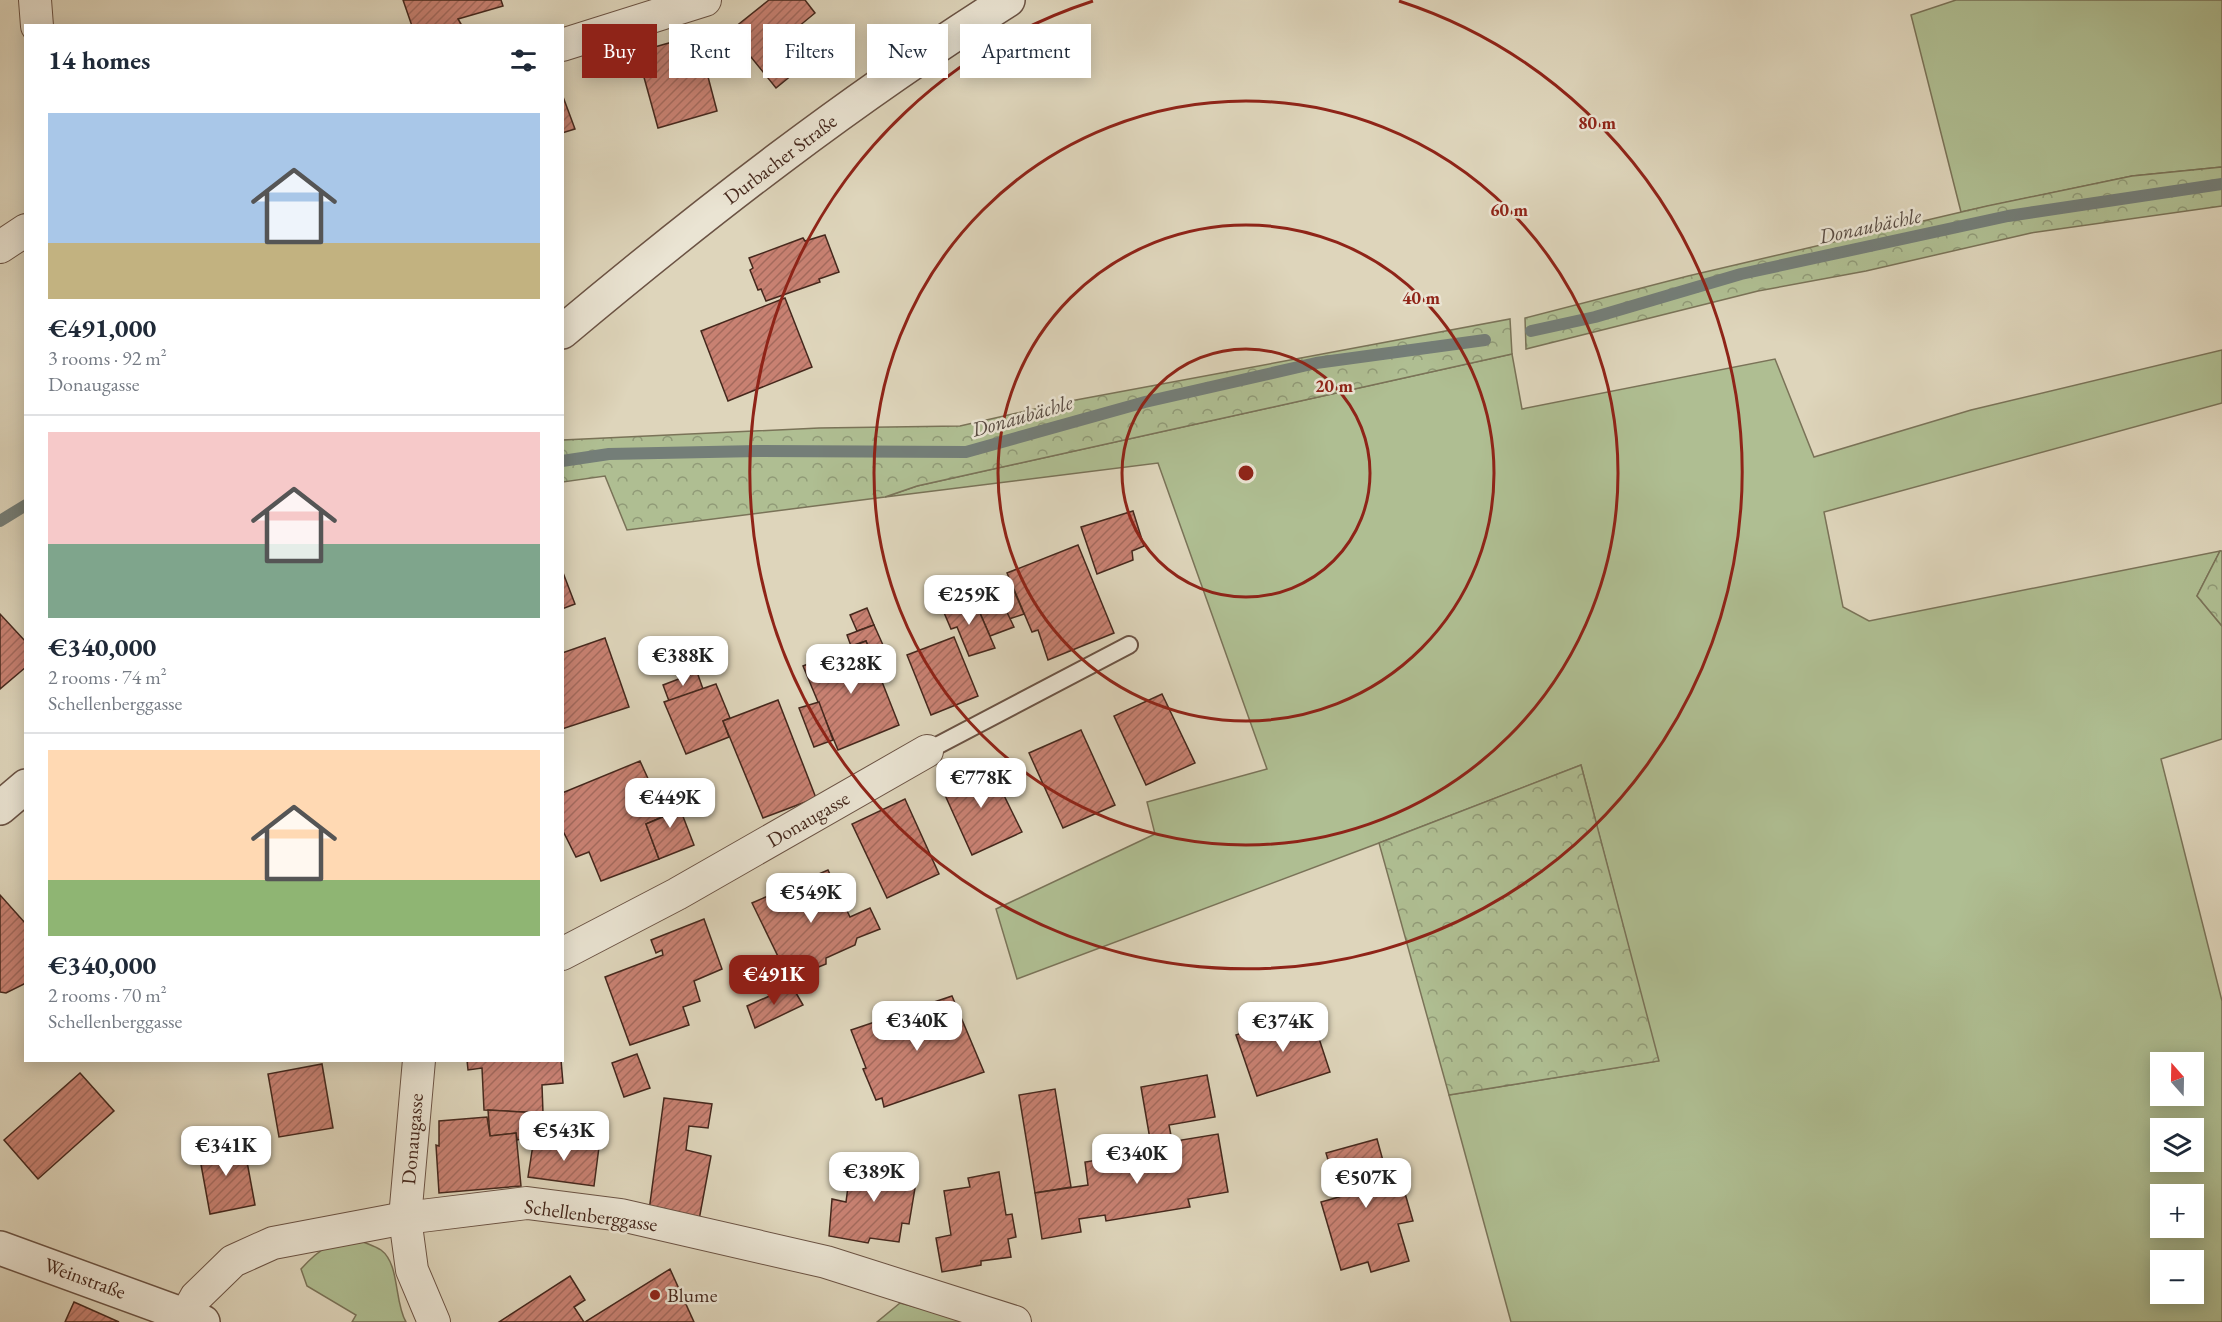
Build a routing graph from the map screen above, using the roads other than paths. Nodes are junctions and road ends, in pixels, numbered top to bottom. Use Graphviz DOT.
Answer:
graph roads {
  1 [pos="35,0"];
  2 [pos="705,0"];
  3 [pos="1006,0"];
  4 [pos="37,24"];
  5 [pos="564,44"];
  6 [pos="24,231"];
  7 [pos="0,247"];
  8 [pos="564,330"];
  9 [pos="1129,645"];
  10 [pos="927,751"];
  11 [pos="24,788"];
  12 [pos="0,808"];
  13 [pos="564,953"];
  14 [pos="419,1062"];
  15 [pos="405,1218"];
  16 [pos="0,1248"];
  17 [pos="195,1318"];
  18 [pos="434,1322"];
  19 [pos="1015,1322"];
  1 -- 4 [label="street"];
  2 -- 5 [label="street"];
  3 -- 8 [label="street, Durbacher Straße"];
  6 -- 7 [label="street"];
  9 -- 10 [label="lane"];
  10 -- 13 [label="street, Donaugasse"];
  11 -- 12 [label="street"];
  14 -- 15 [label="street, Donaugasse"];
  15 -- 17 [label="street, Schellenberggasse"];
  15 -- 18 [label="street"];
  15 -- 19 [label="street, Schellenberggasse"];
  16 -- 17 [label="street, Weinstraße"];
}
